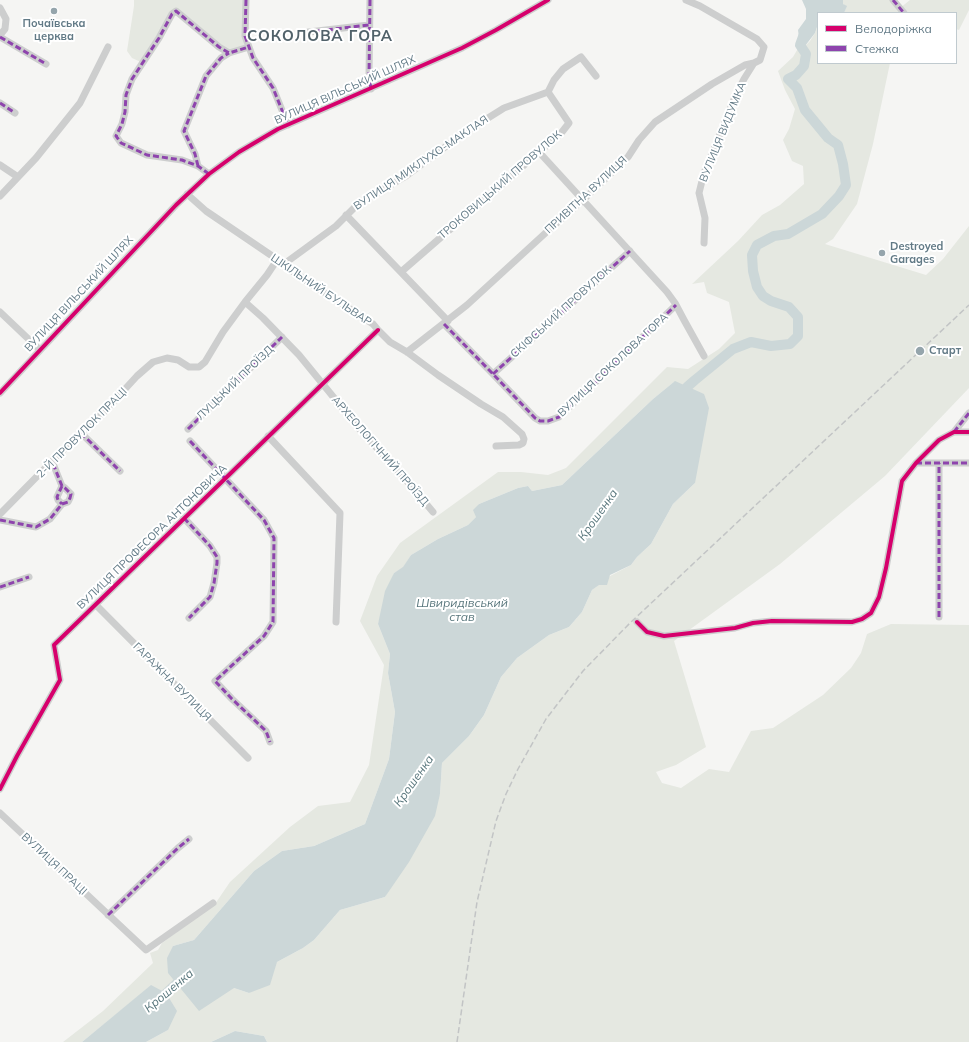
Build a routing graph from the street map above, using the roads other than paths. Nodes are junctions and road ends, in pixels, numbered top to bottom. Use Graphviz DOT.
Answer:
graph roads {
  1 [pos="246,0"];
  2 [pos="370,0"];
  3 [pos="548,0"];
  4 [pos="686,0"];
  5 [pos="894,0"];
  6 [pos="0,8"];
  7 [pos="903,12"];
  8 [pos="370,25"];
  9 [pos="300,33"];
  10 [pos="0,36"];
  11 [pos="108,47"];
  12 [pos="249,47"];
  13 [pos="229,53"];
  14 [pos="754,63"];
  15 [pos="46,64"];
  16 [pos="596,76"];
  17 [pos="372,88"];
  18 [pos="548,92"];
  19 [pos="0,103"];
  20 [pos="15,113"];
  21 [pos="288,125"];
  22 [pos="539,152"];
  23 [pos="0,165"];
  24 [pos="198,166"];
  25 [pos="209,174"];
  26 [pos="18,177"];
  27 [pos="187,194"];
  28 [pos="0,196"];
  29 [pos="583,200"];
  30 [pos="346,215"];
  31 [pos="704,243"];
  32 [pos="630,251"];
  33 [pos="277,260"];
  34 [pos="284,264"];
  35 [pos="401,272"];
  36 [pos="245,302"];
  37 [pos="676,304"];
  38 [pos="0,312"];
  39 [pos="446,322"];
  40 [pos="378,330"];
  41 [pos="282,337"];
  42 [pos="40,350"];
  43 [pos="407,352"];
  44 [pos="704,356"];
  45 [pos="493,374"];
  46 [pos="322,384"];
  47 [pos="0,393"];
  48 [pos="969,413"];
  49 [pos="188,429"];
  50 [pos="954,432"];
  51 [pos="969,432"];
  52 [pos="81,433"];
  53 [pos="268,436"];
  54 [pos="190,441"];
  55 [pos="496,446"];
  56 [pos="52,461"];
  57 [pos="916,463"];
  58 [pos="939,463"];
  59 [pos="969,463"];
  60 [pos="120,471"];
  61 [pos="225,478"];
  62 [pos="62,486"];
  63 [pos="62,504"];
  64 [pos="433,512"];
  65 [pos="0,514"];
  66 [pos="184,518"];
  67 [pos="0,520"];
  68 [pos="29,577"];
  69 [pos="0,587"];
  70 [pos="96,605"];
  71 [pos="939,617"];
  72 [pos="189,618"];
  73 [pos="336,622"];
  74 [pos="637,622"];
  75 [pos="270,742"];
  76 [pos="248,758"];
  77 [pos="0,789"];
  78 [pos="0,813"];
  79 [pos="190,839"];
  80 [pos="213,903"];
  81 [pos="108,915"];
  1 -- 12 [label="street"];
  2 -- 8 [label="street"];
  3 -- 17 [label="street, ВУЛИЦЯ ВІЛЬСЬКИЙ ШЛЯХ"];
  4 -- 14 [label="street, ВУЛИЦЯ ВИДУМКА"];
  5 -- 7 [label="street"];
  6 -- 10 [label="street"];
  8 -- 9 [label="street"];
  8 -- 17 [label="street"];
  10 -- 15 [label="street"];
  11 -- 26 [label="street"];
  12 -- 13 [label="street"];
  12 -- 21 [label="street"];
  13 -- 24 [label="street"];
  13 -- 24 [label="street"];
  14 -- 29 [label="street, ПРИВІТНА ВУЛИЦЯ"];
  14 -- 31 [label="street, ВУЛИЦЯ ВИДУМКА"];
  16 -- 18 [label="street"];
  17 -- 21 [label="street, ВУЛИЦЯ ВІЛЬСЬКИЙ ШЛЯХ"];
  18 -- 22 [label="street, ТРОКОВИЦЬКИЙ ПРОВУЛОК"];
  18 -- 30 [label="street, ВУЛИЦЯ МИКЛУХО-МАКЛАЯ"];
  19 -- 20 [label="street"];
  21 -- 25 [label="street, ВУЛИЦЯ ВІЛЬСЬКИЙ ШЛЯХ"];
  22 -- 29 [label="street"];
  22 -- 35 [label="street, ТРОКОВИЦЬКИЙ ПРОВУЛОК"];
  23 -- 26 [label="street"];
  24 -- 25 [label="street"];
  25 -- 27 [label="street, ВУЛИЦЯ ВІЛЬСЬКИЙ ШЛЯХ"];
  26 -- 28 [label="street"];
  27 -- 33 [label="street, ШКІЛЬНИЙ БУЛЬВАР"];
  27 -- 42 [label="street, ВУЛИЦЯ ВІЛЬСЬКИЙ ШЛЯХ"];
  29 -- 32 [label="street"];
  29 -- 39 [label="street, ПРИВІТНА ВУЛИЦЯ"];
  30 -- 34 [label="street, ВУЛИЦЯ МИКЛУХО-МАКЛАЯ"];
  30 -- 35 [label="street, ВУЛИЦЯ СОКОЛОВА ГОРА"];
  32 -- 37 [label="street"];
  32 -- 45 [label="street, СКІФСЬКИЙ ПРОВУЛОК"];
  33 -- 34 [label="street, ШКІЛЬНИЙ БУЛЬВАР"];
  33 -- 36 [label="street"];
  34 -- 40 [label="street, ШКІЛЬНИЙ БУЛЬВАР"];
  35 -- 39 [label="street, ВУЛИЦЯ СОКОЛОВА ГОРА"];
  36 -- 41 [label="street, АРХЕОЛОГІЧНИЙ ПРОЇЗД"];
  36 -- 52 [label="street, 2-Й ПРОВУЛОК ПРАЦІ"];
  37 -- 44 [label="street"];
  37 -- 45 [label="street, ВУЛИЦЯ СОКОЛОВА ГОРА"];
  38 -- 42 [label="street"];
  39 -- 43 [label="street"];
  39 -- 45 [label="street, ВУЛИЦЯ СОКОЛОВА ГОРА"];
  40 -- 43 [label="street, ШКІЛЬНИЙ БУЛЬВАР"];
  40 -- 46 [label="street, ВУЛИЦЯ ПРОФЕСОРА АНТОНОВИЧА"];
  41 -- 46 [label="street, АРХЕОЛОГІЧНИЙ ПРОЇЗД"];
  41 -- 49 [label="street, ЛУЦЬКИЙ ПРОЇЗД"];
  42 -- 47 [label="street, ВУЛИЦЯ ВІЛЬСЬКИЙ ШЛЯХ"];
  43 -- 55 [label="street, ШКІЛЬНИЙ БУЛЬВАР"];
  46 -- 53 [label="street, ВУЛИЦЯ ПРОФЕСОРА АНТОНОВИЧА"];
  46 -- 64 [label="street, АРХЕОЛОГІЧНИЙ ПРОЇЗД"];
  48 -- 50 [label="street"];
  50 -- 51 [label="street"];
  50 -- 57 [label="street"];
  52 -- 56 [label="street, 2-Й ПРОВУЛОК ПРАЦІ"];
  52 -- 60 [label="street"];
  53 -- 61 [label="street, ВУЛИЦЯ ПРОФЕСОРА АНТОНОВИЧА"];
  53 -- 73 [label="street"];
  54 -- 61 [label="street"];
  56 -- 62 [label="street"];
  56 -- 65 [label="street, 2-Й ПРОВУЛОК ПРАЦІ"];
  57 -- 58 [label="street"];
  57 -- 74 [label="street"];
  58 -- 59 [label="street"];
  58 -- 71 [label="street"];
  61 -- 66 [label="street, ВУЛИЦЯ ПРОФЕСОРА АНТОНОВИЧА"];
  61 -- 75 [label="street"];
  62 -- 63 [label="street"];
  62 -- 63 [label="street"];
  63 -- 67 [label="street"];
  66 -- 70 [label="street, ВУЛИЦЯ ПРОФЕСОРА АНТОНОВИЧА"];
  66 -- 72 [label="street"];
  68 -- 69 [label="street"];
  70 -- 76 [label="street, ГАРАЖНА ВУЛИЦЯ"];
  70 -- 77 [label="street, ВУЛИЦЯ ПРОФЕСОРА АНТОНОВИЧА"];
  78 -- 81 [label="street, ВУЛИЦЯ ПРАЦІ"];
  79 -- 81 [label="street"];
  80 -- 81 [label="street, ВУЛИЦЯ ПРАЦІ"];
}
